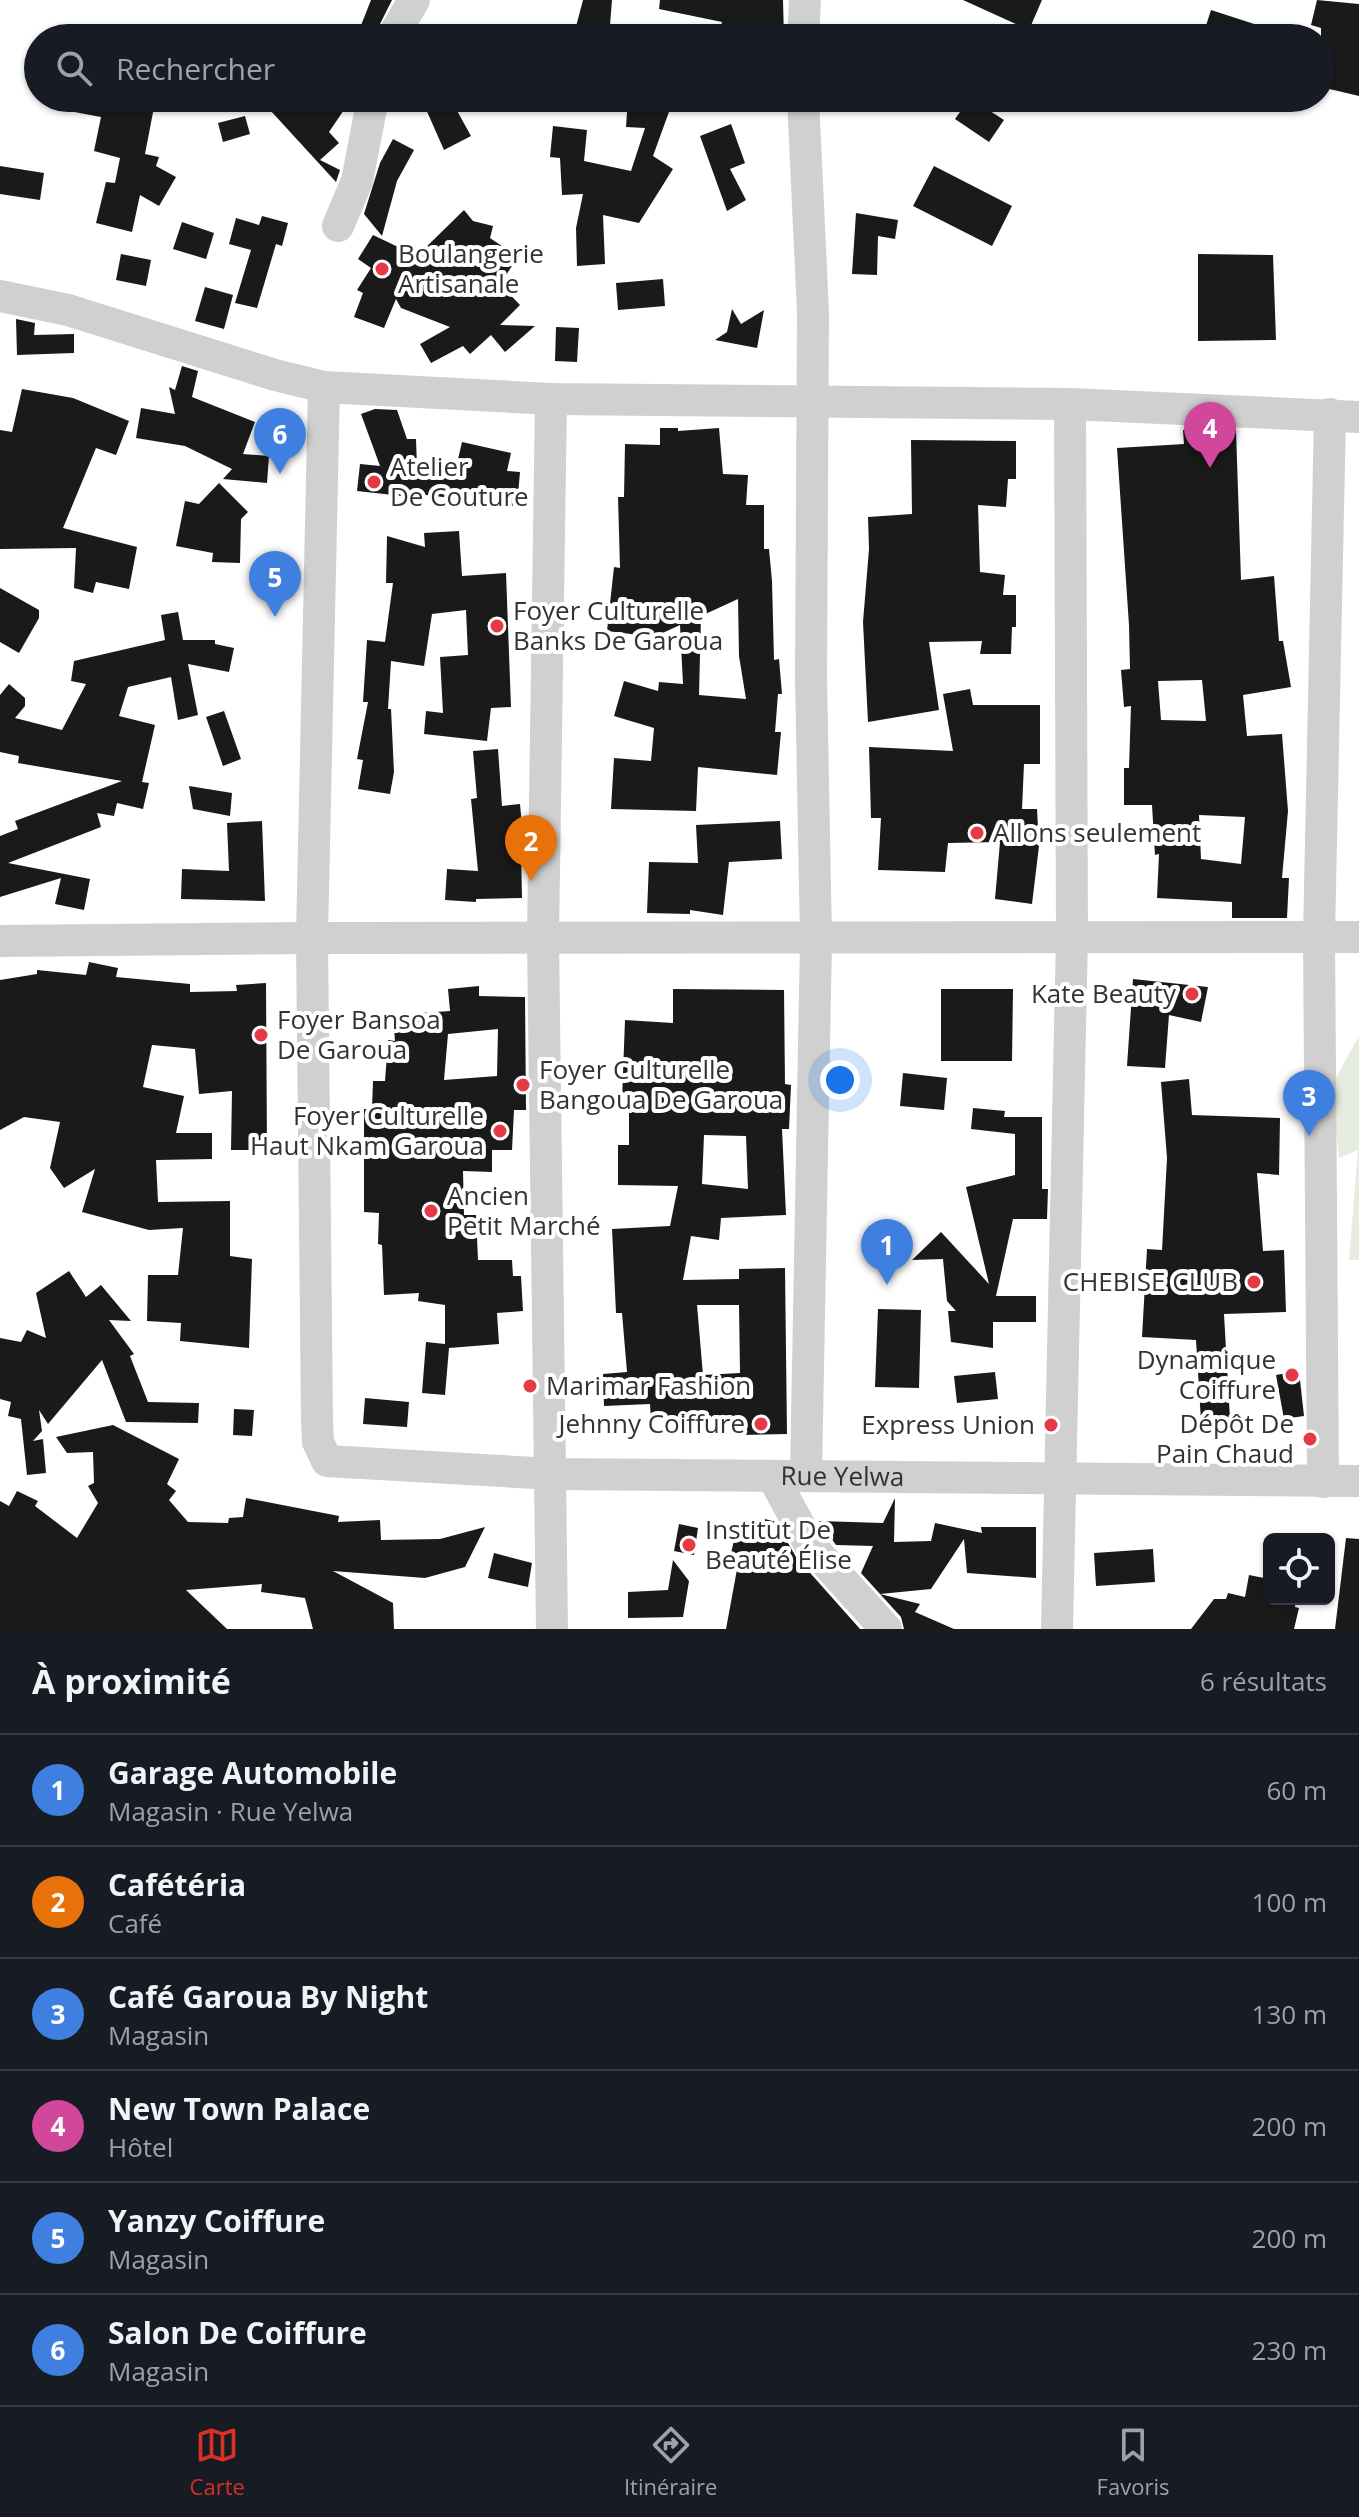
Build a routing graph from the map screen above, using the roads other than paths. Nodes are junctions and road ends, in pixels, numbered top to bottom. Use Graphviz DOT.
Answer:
graph roads {
  1 [pos="414,0"];
  2 [pos="805,0"];
  3 [pos="400,24"];
  4 [pos="804,24"];
  5 [pos="370,112"];
  6 [pos="804,112"];
  7 [pos="338,226"];
  8 [pos="0,296"];
  9 [pos="324,387"];
  10 [pos="551,399"];
  11 [pos="811,402"];
  12 [pos="1070,404"];
  13 [pos="1344,415"];
  14 [pos="1072,936"];
  15 [pos="1319,937"];
  16 [pos="1359,937"];
  17 [pos="312,938"];
  18 [pos="543,938"];
  19 [pos="816,939"];
  20 [pos="0,941"];
  21 [pos="552,1474"];
  22 [pos="806,1475"];
  23 [pos="773,1477"];
  24 [pos="1062,1479"];
  25 [pos="1359,1481"];
  26 [pos="1323,1482"];
  27 [pos="552,1629"];
  28 [pos="886,1629"];
  29 [pos="1057,1629"];
  1 -- 3 [label="street"];
  2 -- 4 [label="street"];
  5 -- 7 [label="street"];
  6 -- 11 [label="street"];
  8 -- 9 [label="street"];
  9 -- 10 [label="street"];
  9 -- 17 [label="street"];
  10 -- 11 [label="street"];
  10 -- 18 [label="street"];
  11 -- 12 [label="street"];
  11 -- 19 [label="street"];
  12 -- 13 [label="street"];
  12 -- 14 [label="street"];
  13 -- 15 [label="street"];
  14 -- 15 [label="street"];
  14 -- 19 [label="street"];
  14 -- 24 [label="street"];
  15 -- 16 [label="street"];
  15 -- 26 [label="street"];
  17 -- 18 [label="street"];
  17 -- 20 [label="street"];
  17 -- 21 [label="street, Rue Yelwa"];
  18 -- 19 [label="street"];
  18 -- 21 [label="street"];
  19 -- 22 [label="street"];
  21 -- 23 [label="street, Rue Yelwa"];
  21 -- 27 [label="street"];
  22 -- 23 [label="street, Rue Yelwa"];
  22 -- 24 [label="street, Rue Yelwa"];
  23 -- 28 [label="street"];
  24 -- 26 [label="street, Rue Yelwa"];
  24 -- 29 [label="street"];
  25 -- 26 [label="street, Rue Yelwa"];
}
